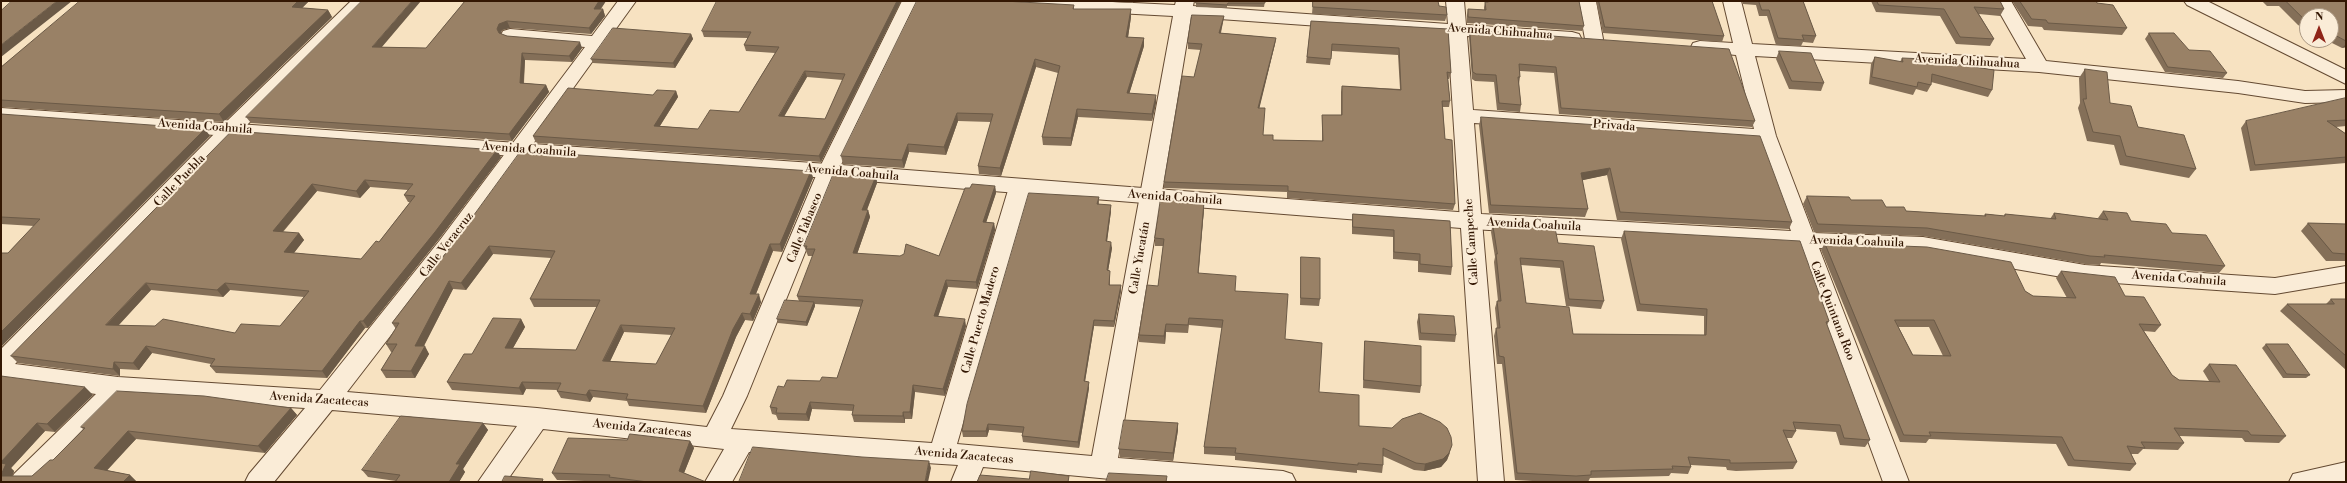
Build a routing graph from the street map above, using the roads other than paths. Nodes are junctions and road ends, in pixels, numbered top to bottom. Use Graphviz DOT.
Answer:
graph roads {
  1 [pos="361,1"];
  2 [pos="627,1"];
  3 [pos="911,1"];
  4 [pos="987,1"];
  5 [pos="1455,1"];
  6 [pos="1586,1"];
  7 [pos="1732,1"];
  8 [pos="2002,1"];
  9 [pos="2193,1"];
  10 [pos="1184,6"];
  11 [pos="1457,29"];
  12 [pos="510,35"];
  13 [pos="597,42"];
  14 [pos="1681,46"];
  15 [pos="1745,50"];
  16 [pos="2039,66"];
  17 [pos="2346,78"];
  18 [pos="2346,96"];
  19 [pos="1,114"];
  20 [pos="1463,116"];
  21 [pos="232,128"];
  22 [pos="1766,136"];
  23 [pos="522,149"];
  24 [pos="828,171"];
  25 [pos="1020,187"];
  26 [pos="1151,197"];
  27 [pos="1470,221"];
  28 [pos="1805,240"];
  29 [pos="2346,274"];
  30 [pos="1,364"];
  31 [pos="1,372"];
  32 [pos="118,387"];
  33 [pos="328,400"];
  34 [pos="537,418"];
  35 [pos="715,437"];
  36 [pos="742,440"];
  37 [pos="941,454"];
  38 [pos="975,456"];
  39 [pos="1103,468"];
  40 [pos="2343,476"];
  41 [pos="1204,480"];
  42 [pos="23,482"];
  43 [pos="258,482"];
  44 [pos="491,482"];
  45 [pos="718,482"];
  46 [pos="964,482"];
  47 [pos="1283,482"];
  48 [pos="1490,482"];
  49 [pos="1896,482"];
  50 [pos="2302,482"];
  1 -- 21 [label="street, Calle Puebla"];
  2 -- 13 [label="street, Calle Veracruz"];
  3 -- 24 [label="street, Calle Tabasco"];
  4 -- 10 [label="street, Avenida Chihuahua"];
  5 -- 11 [label="street, Calle Campeche"];
  6 -- 11 [label="street, Avenida Chihuahua"];
  7 -- 15 [label="street, Calle Quintana Roo"];
  8 -- 16 [label="street"];
  9 -- 17 [label="street"];
  10 -- 11 [label="street, Avenida Chihuahua"];
  10 -- 26 [label="street, Calle Yucatán"];
  11 -- 20 [label="street, Calle Campeche"];
  12 -- 13 [label="street"];
  13 -- 23 [label="street, Calle Veracruz"];
  14 -- 15 [label="street, Avenida Chihuahua"];
  15 -- 16 [label="street, Avenida Chihuahua"];
  15 -- 22 [label="street, Calle Quintana Roo"];
  16 -- 18 [label="street, Avenida Chihuahua"];
  19 -- 21 [label="street, Avenida Coahuila"];
  20 -- 22 [label="street, Privada"];
  20 -- 27 [label="street, Calle Campeche"];
  21 -- 23 [label="street, Avenida Coahuila"];
  21 -- 30 [label="street, Calle Puebla"];
  22 -- 28 [label="street, Calle Quintana Roo"];
  23 -- 24 [label="street, Avenida Coahuila"];
  23 -- 33 [label="street, Calle Veracruz"];
  24 -- 25 [label="street, Avenida Coahuila"];
  24 -- 35 [label="street, Calle Tabasco"];
  25 -- 26 [label="street, Avenida Coahuila"];
  25 -- 37 [label="street, Calle Puerto Madero"];
  26 -- 27 [label="street, Avenida Coahuila"];
  26 -- 39 [label="street, Calle Yucatán"];
  27 -- 28 [label="street, Avenida Coahuila"];
  27 -- 48 [label="street, Calle Campeche"];
  28 -- 29 [label="street, Avenida Coahuila"];
  28 -- 49 [label="street, Calle Quintana Roo"];
  31 -- 32 [label="street, Avenida Zacatecas"];
  32 -- 33 [label="street, Avenida Zacatecas"];
  32 -- 42 [label="street"];
  33 -- 34 [label="street, Avenida Zacatecas"];
  33 -- 43 [label="street, Calle Veracruz"];
  34 -- 35 [label="street, Avenida Zacatecas"];
  34 -- 44 [label="street"];
  35 -- 36 [label="street, Avenida Zacatecas"];
  36 -- 37 [label="street, Avenida Zacatecas"];
  36 -- 45 [label="street"];
  37 -- 38 [label="street, Avenida Zacatecas"];
  38 -- 39 [label="street, Avenida Zacatecas"];
  38 -- 46 [label="street"];
  39 -- 41 [label="street, Avenida Zacatecas"];
  40 -- 50 [label="street"];
  41 -- 47 [label="street, Avenida Zacatecas"];
}
